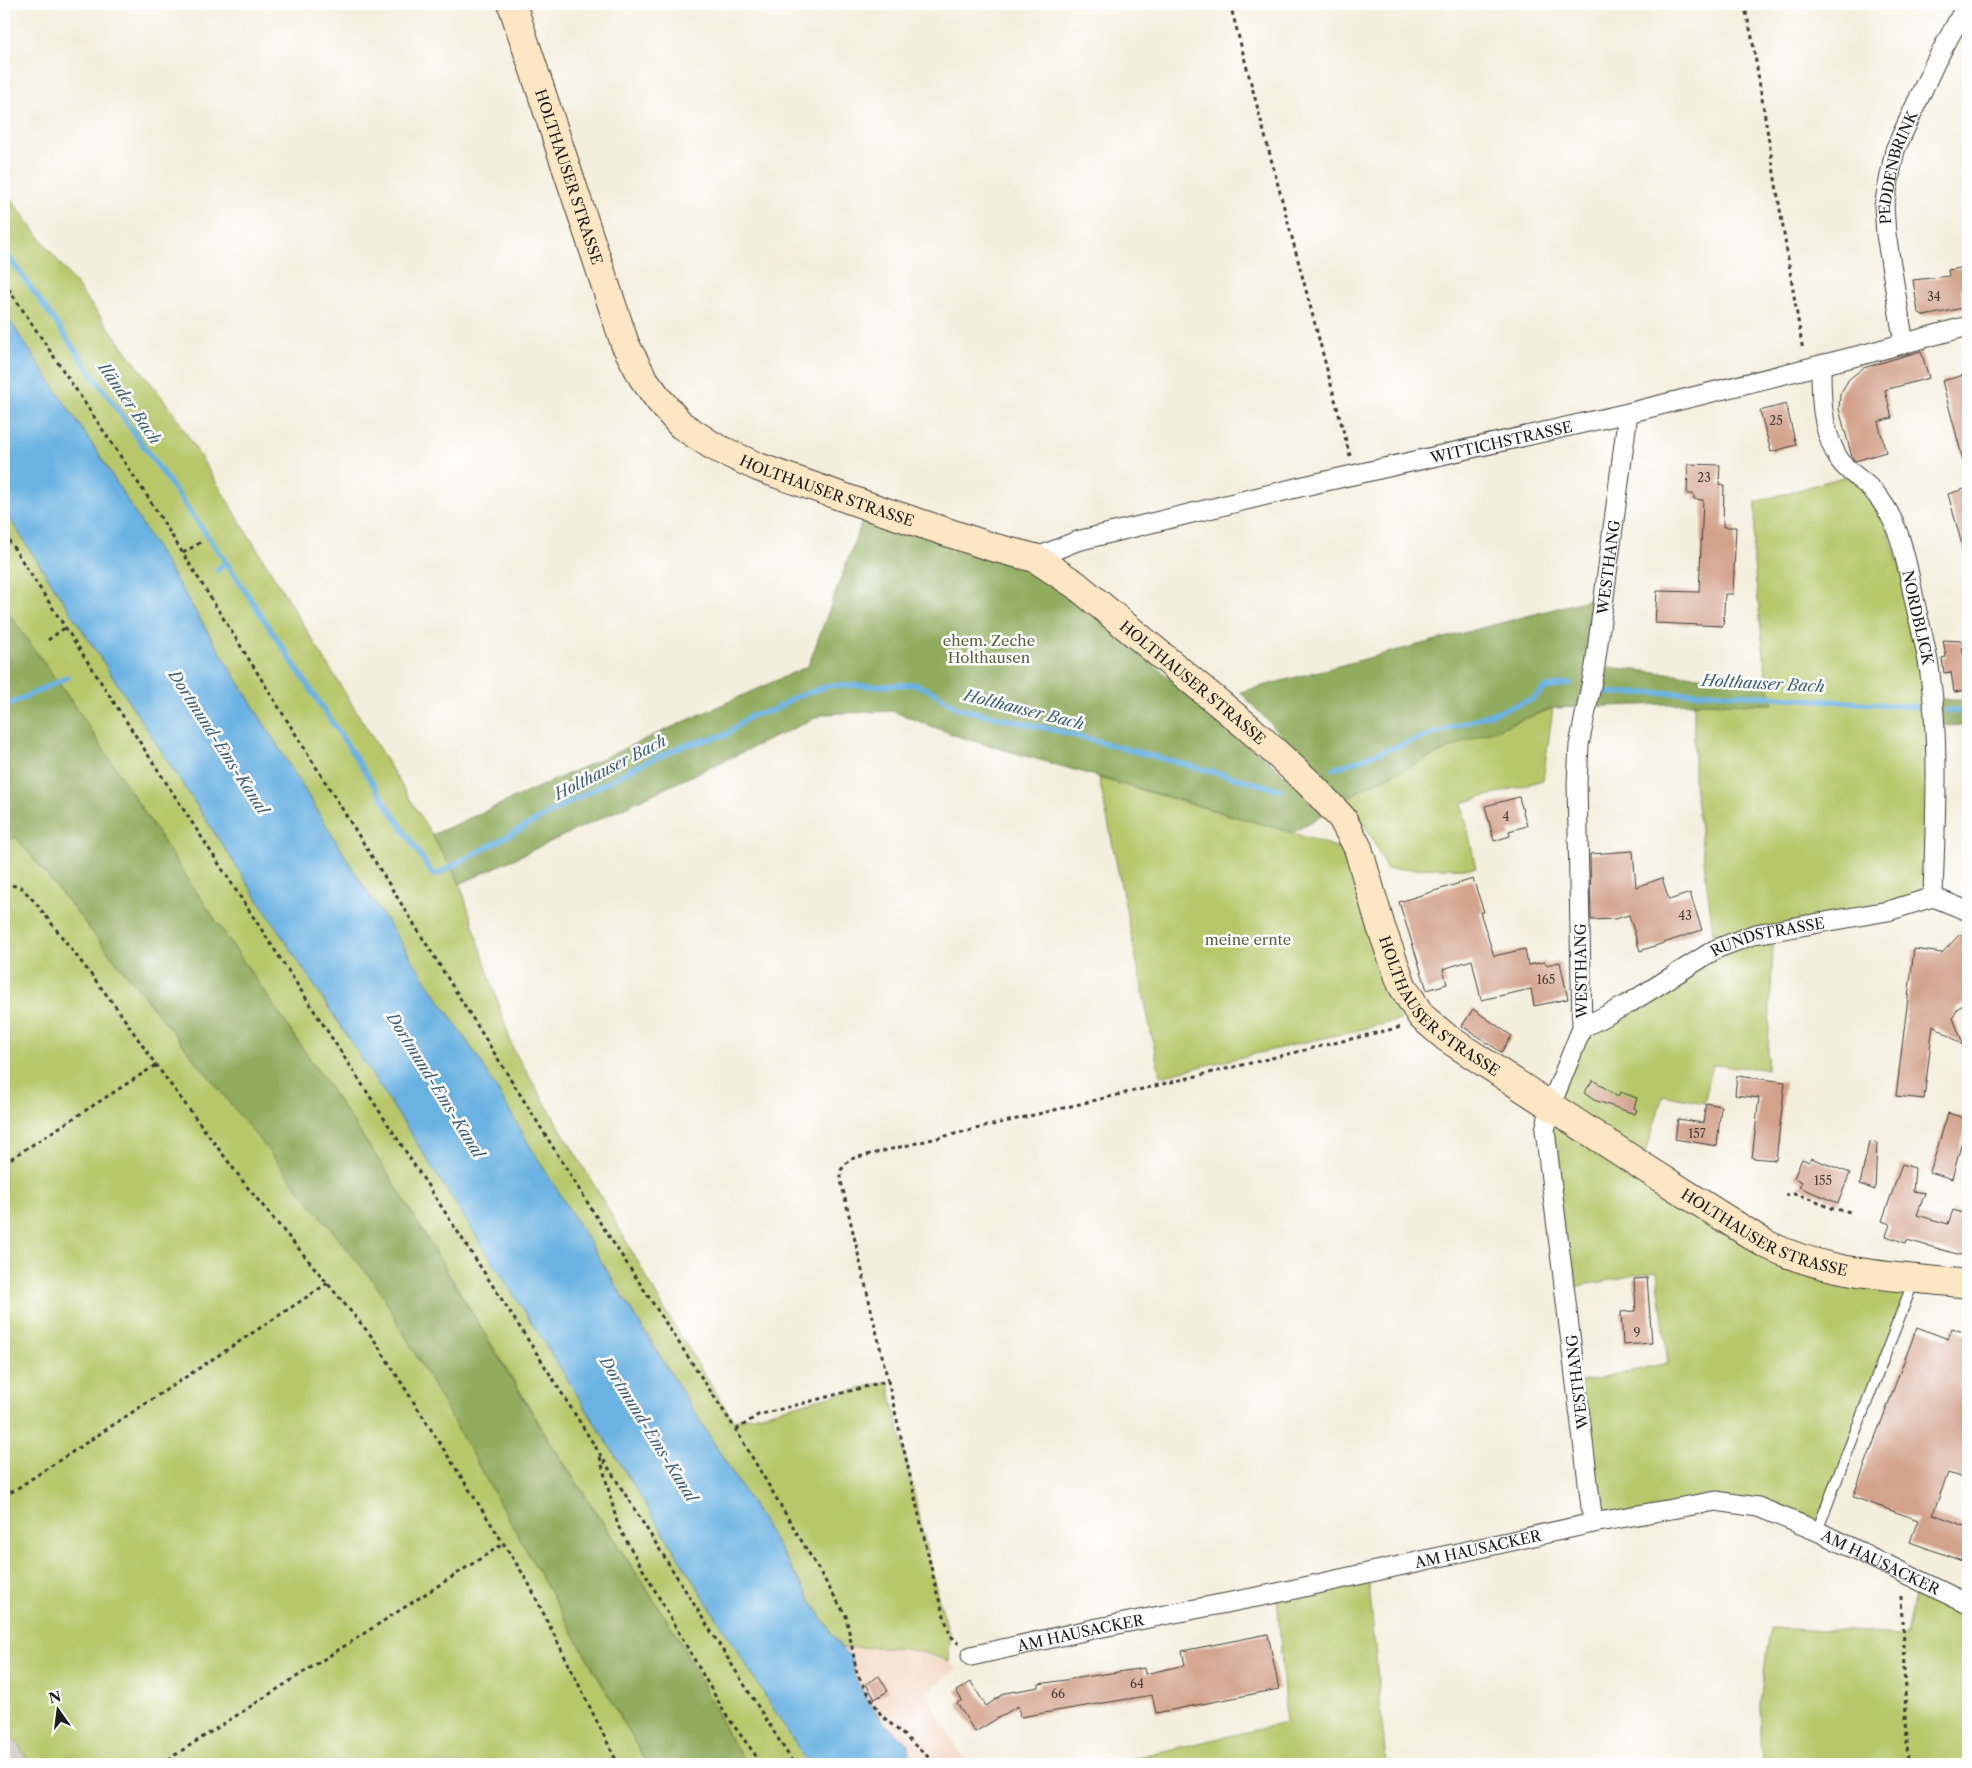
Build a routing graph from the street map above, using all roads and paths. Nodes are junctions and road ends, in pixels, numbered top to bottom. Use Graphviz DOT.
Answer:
graph roads {
  1 [pos="512,4"];
  2 [pos="1230,4"];
  3 [pos="1744,4"];
  4 [pos="1968,4"];
  5 [pos="4,282"];
  6 [pos="1968,326"];
  7 [pos="1904,344"];
  8 [pos="1814,367"];
  9 [pos="1628,413"];
  10 [pos="1355,474"];
  11 [pos="4,533"];
  12 [pos="201,542"];
  13 [pos="183,553"];
  14 [pos="1035,558"];
  15 [pos="66,627"];
  16 [pos="48,640"];
  17 [pos="4,884"];
  18 [pos="1934,897"];
  19 [pos="1968,911"];
  20 [pos="1422,1016"];
  21 [pos="1582,1028"];
  22 [pos="156,1065"];
  23 [pos="1551,1106"];
  24 [pos="4,1163"];
  25 [pos="1785,1195"];
  26 [pos="1851,1212"];
  27 [pos="1915,1278"];
  28 [pos="328,1283"];
  29 [pos="1968,1284"];
  30 [pos="888,1381"];
  31 [pos="736,1430"];
  32 [pos="599,1453"];
  33 [pos="4,1497"];
  34 [pos="1593,1523"];
  35 [pos="1818,1531"];
  36 [pos="503,1544"];
  37 [pos="1901,1596"];
  38 [pos="1968,1604"];
  39 [pos="971,1656"];
  40 [pos="161,1764"];
  41 [pos="618,1764"];
  42 [pos="762,1764"];
  43 [pos="794,1764"];
  44 [pos="936,1764"];
  45 [pos="1908,1764"];
  1 -- 14 [label="street, HOLTHAUSER STRASSE"];
  2 -- 10 [label="path"];
  3 -- 8 [label="path"];
  4 -- 7 [label="street, PEDDENBRINK"];
  5 -- 13 [label="path"];
  6 -- 7 [label="street, WITTICHSTRASSE"];
  7 -- 8 [label="street, WITTICHSTRASSE"];
  8 -- 9 [label="street, WITTICHSTRASSE"];
  8 -- 18 [label="street, NORDBLICK"];
  9 -- 10 [label="street, WITTICHSTRASSE"];
  9 -- 21 [label="street, WESTHANG"];
  10 -- 14 [label="street, WITTICHSTRASSE"];
  11 -- 15 [label="path"];
  12 -- 13 [label="path"];
  13 -- 31 [label="path"];
  14 -- 20 [label="street, HOLTHAUSER STRASSE"];
  15 -- 16 [label="path"];
  15 -- 32 [label="path"];
  17 -- 22 [label="path"];
  18 -- 19 [label="street"];
  18 -- 21 [label="street, RUNDSTRASSE"];
  20 -- 23 [label="street, HOLTHAUSER STRASSE"];
  20 -- 30 [label="path"];
  21 -- 23 [label="street, WESTHANG"];
  22 -- 24 [label="path"];
  22 -- 28 [label="path"];
  23 -- 27 [label="street, HOLTHAUSER STRASSE"];
  23 -- 34 [label="street, WESTHANG"];
  25 -- 26 [label="path"];
  27 -- 29 [label="street, HOLTHAUSER STRASSE"];
  27 -- 35 [label="lane"];
  28 -- 33 [label="path"];
  28 -- 36 [label="path"];
  30 -- 31 [label="path"];
  30 -- 39 [label="path"];
  31 -- 44 [label="path"];
  32 -- 42 [label="path"];
  32 -- 43 [label="path"];
  34 -- 35 [label="street, AM HAUSACKER"];
  34 -- 39 [label="street, AM HAUSACKER"];
  35 -- 38 [label="street, AM HAUSACKER"];
  36 -- 40 [label="path"];
  36 -- 41 [label="path"];
  37 -- 45 [label="path"];
}
